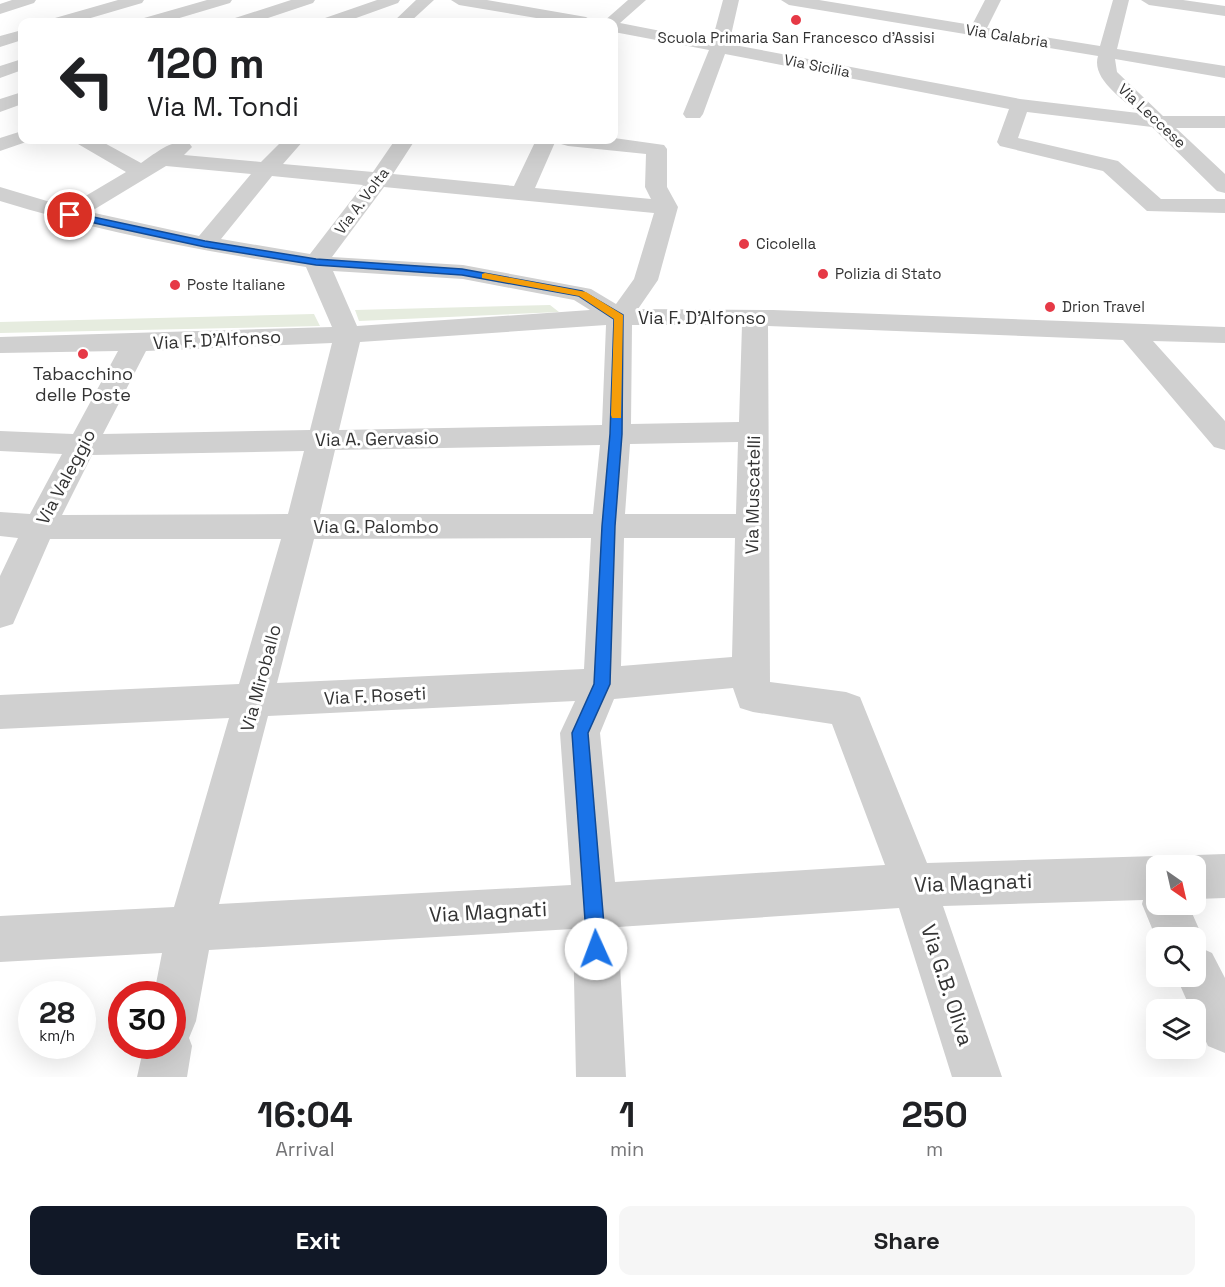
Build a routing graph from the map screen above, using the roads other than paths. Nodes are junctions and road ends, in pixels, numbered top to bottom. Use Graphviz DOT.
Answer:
graph roads {
  1 [pos="28,0"];
  2 [pos="136,0"];
  3 [pos="186,0"];
  4 [pos="224,0"];
  5 [pos="307,0"];
  6 [pos="392,0"];
  7 [pos="426,0"];
  8 [pos="459,0"];
  9 [pos="638,0"];
  10 [pos="731,0"];
  11 [pos="789,0"];
  12 [pos="993,0"];
  13 [pos="1121,0"];
  14 [pos="1149,0"];
  15 [pos="512,4"];
  16 [pos="66,5"];
  17 [pos="202,6"];
  18 [pos="873,7"];
  19 [pos="0,9"];
  20 [pos="1225,11"];
  21 [pos="87,14"];
  22 [pos="74,18"];
  23 [pos="96,18"];
  24 [pos="163,18"];
  25 [pos="232,18"];
  26 [pos="254,18"];
  27 [pos="341,18"];
  28 [pos="406,18"];
  29 [pos="499,18"];
  30 [pos="570,18"];
  31 [pos="616,18"];
  32 [pos="618,28"];
  33 [pos="977,31"];
  34 [pos="18,36"];
  35 [pos="0,42"];
  36 [pos="719,47"];
  37 [pos="1107,53"];
  38 [pos="18,65"];
  39 [pos="0,72"];
  40 [pos="1225,72"];
  41 [pos="18,99"];
  42 [pos="1020,105"];
  43 [pos="0,106"];
  44 [pos="693,114"];
  45 [pos="1160,122"];
  46 [pos="1225,122"];
  47 [pos="18,138"];
  48 [pos="92,144"];
  49 [pos="188,144"];
  50 [pos="290,144"];
  51 [pos="402,144"];
  52 [pos="544,144"];
  53 [pos="608,144"];
  54 [pos="0,145"];
  55 [pos="162,159"];
  56 [pos="267,168"];
  57 [pos="141,172"];
  58 [pos="379,179"];
  59 [pos="1225,186"];
  60 [pos="522,192"];
  61 [pos="0,194"];
  62 [pos="1225,206"];
  63 [pos="667,207"];
  64 [pos="70,215"];
  65 [pos="205,244"];
  66 [pos="316,262"];
  67 [pos="619,317"];
  68 [pos="755,318"];
  69 [pos="348,334"];
  70 [pos="1132,334"];
  71 [pos="1225,335"];
  72 [pos="136,343"];
  73 [pos="0,345"];
  74 [pos="753,432"];
  75 [pos="616,434"];
  76 [pos="324,440"];
  77 [pos="1225,440"];
  78 [pos="0,441"];
  79 [pos="83,445"];
  80 [pos="0,524"];
  81 [pos="609,526"];
  82 [pos="752,526"];
  83 [pos="39,527"];
  84 [pos="301,527"];
  85 [pos="0,613"];
  86 [pos="750,671"];
  87 [pos="602,684"];
  88 [pos="254,702"];
  89 [pos="0,712"];
  90 [pos="853,725"];
  91 [pos="1225,876"];
  92 [pos="1206,877"];
  93 [pos="914,885"];
  94 [pos="1146,887"];
  95 [pos="595,906"];
  96 [pos="190,929"];
  97 [pos="0,939"];
  98 [pos="180,981"];
  99 [pos="1205,987"];
  100 [pos="1225,1029"];
  101 [pos="165,1059"];
  102 [pos="162,1077"];
  103 [pos="601,1077"];
  104 [pos="977,1077"];
  1 -- 19 [label="street"];
  2 -- 21 [label="street"];
  3 -- 17 [label="street"];
  4 -- 17 [label="street"];
  5 -- 26 [label="street"];
  6 -- 27 [label="street"];
  7 -- 28 [label="street"];
  8 -- 15 [label="street"];
  9 -- 31 [label="street"];
  10 -- 36 [label="street"];
  11 -- 18 [label="street, Via Calabria"];
  12 -- 33 [label="street"];
  13 -- 37 [label="street, Via Leccese"];
  14 -- 20 [label="street"];
  15 -- 29 [label="street"];
  15 -- 30 [label="street"];
  16 -- 21 [label="street"];
  17 -- 24 [label="street"];
  17 -- 25 [label="street"];
  18 -- 33 [label="street, Via Calabria"];
  21 -- 22 [label="street"];
  21 -- 23 [label="street"];
  32 -- 36 [label="street, Via Sicilia"];
  33 -- 37 [label="street, Via Calabria"];
  34 -- 35 [label="street"];
  36 -- 42 [label="street, Via Sicilia"];
  36 -- 44 [label="street"];
  37 -- 40 [label="street, Via Calabria"];
  37 -- 45 [label="street, Via Leccese"];
  38 -- 39 [label="street"];
  41 -- 43 [label="street"];
  42 -- 45 [label="street, Via Sicilia"];
  42 -- 62 [label="street"];
  45 -- 46 [label="street, Via Sicilia"];
  45 -- 59 [label="street, Via Leccese"];
  47 -- 54 [label="street"];
  48 -- 57 [label="street"];
  49 -- 55 [label="street"];
  50 -- 56 [label="street"];
  51 -- 58 [label="street, Via A. Volta"];
  52 -- 60 [label="street"];
  53 -- 63 [label="street"];
  55 -- 56 [label="street"];
  55 -- 57 [label="street"];
  56 -- 58 [label="street"];
  56 -- 65 [label="street"];
  57 -- 64 [label="street"];
  58 -- 60 [label="street"];
  58 -- 66 [label="street, Via A. Volta"];
  60 -- 63 [label="street"];
  61 -- 64 [label="street"];
  63 -- 67 [label="street"];
  64 -- 65 [label="street"];
  65 -- 66 [label="street"];
  66 -- 67 [label="street"];
  66 -- 69 [label="street"];
  67 -- 68 [label="street, Via F. D'Alfonso"];
  67 -- 69 [label="street, Via F. D'Alfonso"];
  67 -- 75 [label="street"];
  68 -- 70 [label="street, Via F. D'Alfonso"];
  68 -- 74 [label="street, Via Muscatelli"];
  69 -- 72 [label="street, Via F. D'Alfonso"];
  69 -- 76 [label="street, Via Miroballo"];
  70 -- 71 [label="street, Via F. D'Alfonso"];
  70 -- 77 [label="street"];
  72 -- 73 [label="street, Via F. D'Alfonso"];
  72 -- 79 [label="street, Via Valeggio"];
  74 -- 75 [label="street, Via A. Gervasio"];
  74 -- 82 [label="street, Via Muscatelli"];
  75 -- 76 [label="street, Via A. Gervasio"];
  75 -- 81 [label="street"];
  76 -- 79 [label="street, Via A. Gervasio"];
  76 -- 84 [label="street, Via Miroballo"];
  78 -- 79 [label="street, Via A. Gervasio"];
  79 -- 83 [label="street, Via Valeggio"];
  80 -- 83 [label="street, Via G. Palombo"];
  81 -- 82 [label="street, Via G. Palombo"];
  81 -- 84 [label="street, Via G. Palombo"];
  81 -- 87 [label="street"];
  82 -- 86 [label="street, Via Muscatelli"];
  83 -- 84 [label="street, Via G. Palombo"];
  83 -- 85 [label="street, Via Valeggio"];
  84 -- 88 [label="street, Via Miroballo"];
  86 -- 87 [label="street, Via F. Roseti"];
  86 -- 90 [label="street, Via Muscatelli"];
  87 -- 88 [label="street, Via F. Roseti"];
  87 -- 95 [label="street"];
  88 -- 89 [label="street, Via F. Roseti"];
  88 -- 96 [label="street, Via Miroballo"];
  90 -- 93 [label="street, Via G.B. Oliva"];
  91 -- 92 [label="street"];
  93 -- 94 [label="street, Via Magnati"];
  93 -- 95 [label="street, Via Magnati"];
  93 -- 104 [label="street, Via G.B. Oliva"];
  95 -- 96 [label="street, Via Magnati"];
  95 -- 103 [label="street"];
  96 -- 97 [label="street, Via Magnati"];
  96 -- 98 [label="street, Via Miroballo"];
  99 -- 100 [label="street"];
  101 -- 102 [label="street"];
}
